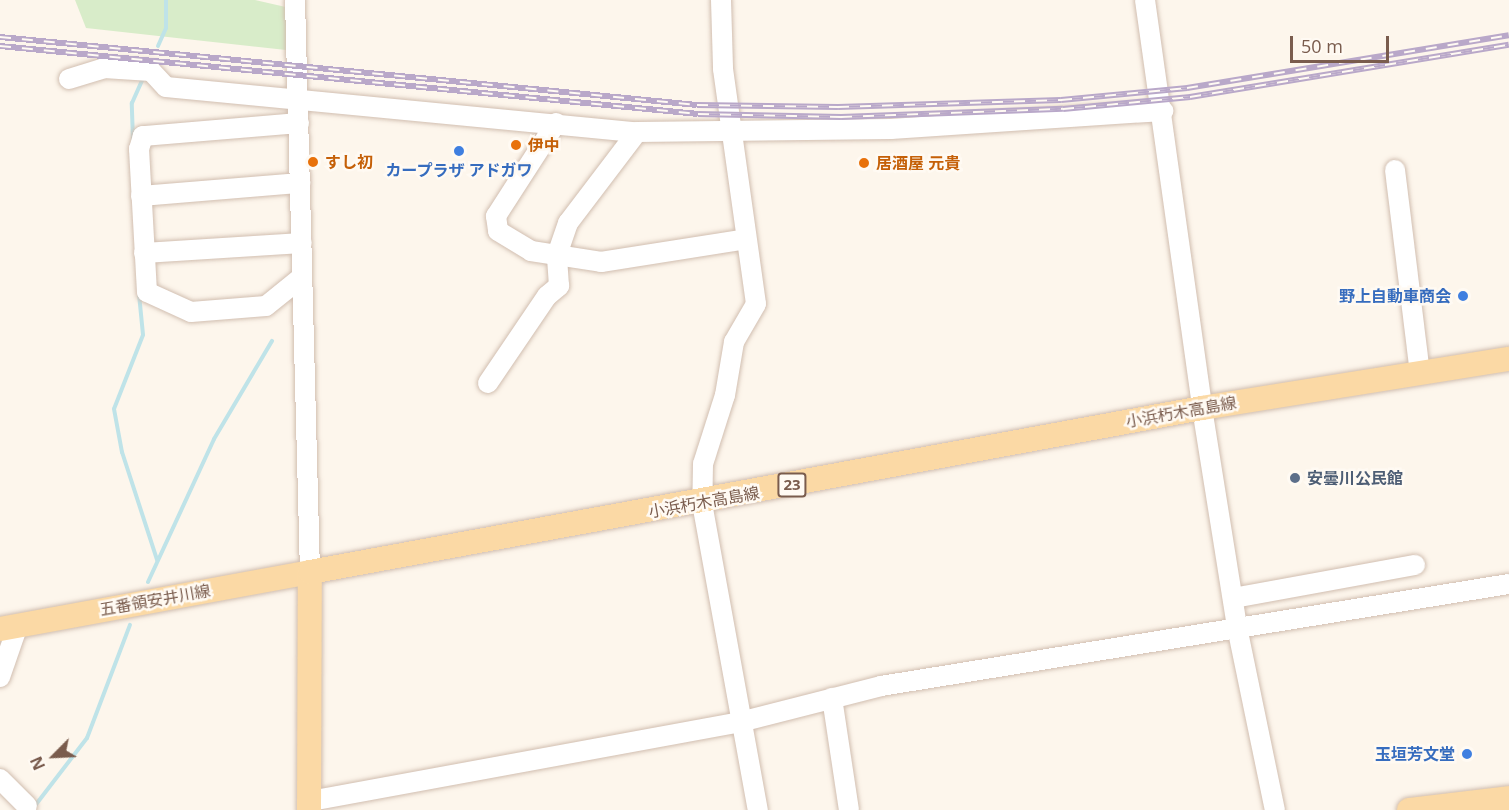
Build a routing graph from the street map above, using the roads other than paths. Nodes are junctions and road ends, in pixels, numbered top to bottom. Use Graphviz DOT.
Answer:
graph roads {
  1 [pos="295,0"];
  2 [pos="721,0"];
  3 [pos="1145,0"];
  4 [pos="69,79"];
  5 [pos="298,97"];
  6 [pos="1163,111"];
  7 [pos="298,123"];
  8 [pos="556,123"];
  9 [pos="732,131"];
  10 [pos="637,132"];
  11 [pos="1395,170"];
  12 [pos="300,183"];
  13 [pos="141,196"];
  14 [pos="746,239"];
  15 [pos="302,243"];
  16 [pos="144,253"];
  17 [pos="557,255"];
  18 [pos="303,277"];
  19 [pos="1509,359"];
  20 [pos="1420,373"];
  21 [pos="488,383"];
  22 [pos="1202,408"];
  23 [pos="702,502"];
  24 [pos="1415,565"];
  25 [pos="310,572"];
  26 [pos="1509,584"];
  27 [pos="1233,597"];
  28 [pos="9,627"];
  29 [pos="1237,627"];
  30 [pos="0,676"];
  31 [pos="831,698"];
  32 [pos="740,722"];
  33 [pos="0,778"];
  34 [pos="1509,798"];
  35 [pos="27,806"];
  36 [pos="310,806"];
  37 [pos="758,810"];
  38 [pos="849,810"];
  39 [pos="1275,810"];
  40 [pos="1409,810"];
  1 -- 5 [label="street"];
  2 -- 9 [label="street"];
  3 -- 6 [label="street"];
  4 -- 5 [label="street"];
  5 -- 7 [label="street"];
  5 -- 8 [label="street"];
  6 -- 9 [label="street"];
  6 -- 22 [label="street"];
  7 -- 12 [label="street"];
  7 -- 13 [label="street"];
  8 -- 10 [label="street"];
  8 -- 17 [label="street"];
  9 -- 10 [label="street"];
  9 -- 14 [label="street"];
  10 -- 17 [label="street"];
  11 -- 20 [label="street"];
  12 -- 13 [label="street"];
  12 -- 15 [label="street"];
  13 -- 16 [label="street"];
  14 -- 17 [label="street"];
  14 -- 23 [label="street"];
  15 -- 16 [label="street"];
  15 -- 18 [label="street"];
  16 -- 18 [label="street"];
  17 -- 21 [label="street"];
  18 -- 25 [label="street"];
  19 -- 20 [label="main road, 小浜朽木高島線 / 23"];
  20 -- 22 [label="main road, 小浜朽木高島線 / 23"];
  22 -- 23 [label="main road, 小浜朽木高島線 / 23"];
  22 -- 27 [label="street"];
  23 -- 25 [label="main road, 小浜朽木高島線 / 23"];
  23 -- 32 [label="street"];
  24 -- 27 [label="street"];
  25 -- 28 [label="main road, 五番領安井川線"];
  25 -- 36 [label="main road"];
  26 -- 29 [label="street"];
  27 -- 29 [label="street"];
  28 -- 30 [label="street"];
  29 -- 31 [label="street"];
  29 -- 39 [label="street"];
  31 -- 32 [label="street"];
  31 -- 38 [label="street"];
  32 -- 36 [label="street"];
  32 -- 37 [label="street"];
  33 -- 35 [label="street"];
  34 -- 40 [label="main road"];
}
